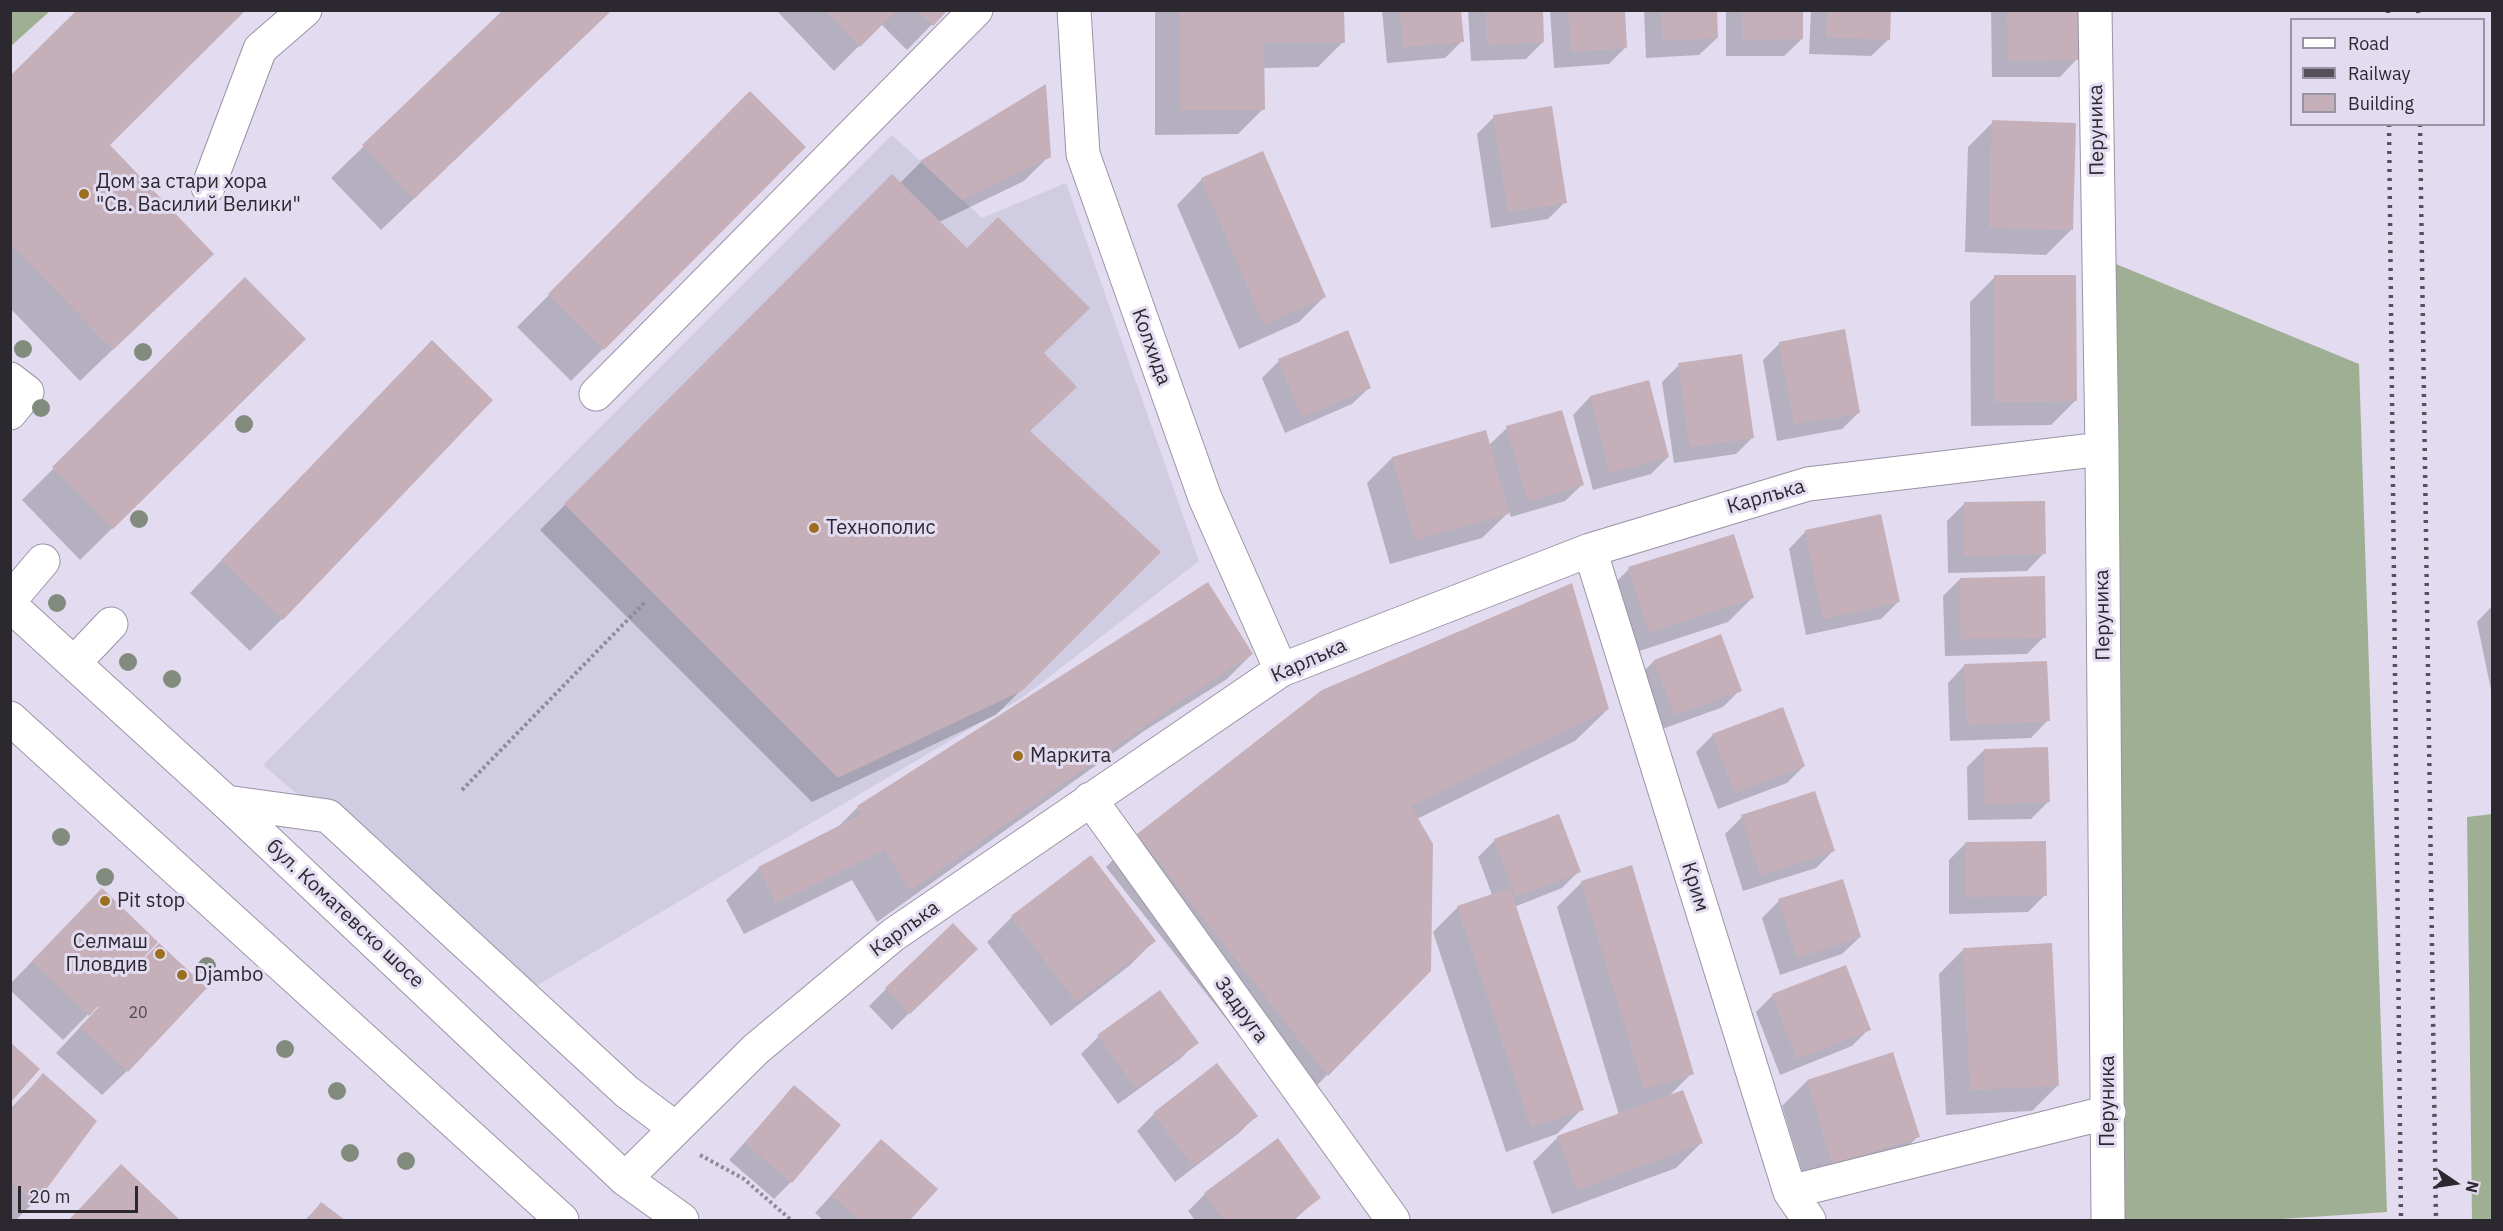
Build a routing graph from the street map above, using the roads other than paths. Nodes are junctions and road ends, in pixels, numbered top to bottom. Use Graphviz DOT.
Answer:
graph roads {
  1 [pos="305,10"];
  2 [pos="976,10"];
  3 [pos="1074,10"];
  4 [pos="2095,10"];
  5 [pos="208,187"];
  6 [pos="10,379"];
  7 [pos="596,394"];
  8 [pos="10,413"];
  9 [pos="2102,449"];
  10 [pos="1590,550"];
  11 [pos="43,561"];
  12 [pos="10,600"];
  13 [pos="10,605"];
  14 [pos="111,624"];
  15 [pos="74,663"];
  16 [pos="1281,670"];
  17 [pos="10,718"];
  18 [pos="1090,799"];
  19 [pos="226,802"];
  20 [pos="2109,1112"];
  21 [pos="675,1128"];
  22 [pos="625,1179"];
  23 [pos="1790,1192"];
  24 [pos="562,1221"];
  25 [pos="682,1221"];
  26 [pos="1393,1221"];
  27 [pos="1809,1221"];
  28 [pos="2108,1221"];
  1 -- 5 [label="street"];
  2 -- 7 [label="street"];
  3 -- 16 [label="street, Колхида"];
  4 -- 9 [label="street, Перуника"];
  6 -- 8 [label="street"];
  9 -- 10 [label="street, Карлъка"];
  9 -- 20 [label="street, Перуника"];
  10 -- 16 [label="street, Карлъка"];
  10 -- 23 [label="street, Крим"];
  11 -- 12 [label="street"];
  13 -- 15 [label="street, бул. Коматевско шосе"];
  14 -- 15 [label="street"];
  15 -- 19 [label="street, бул. Коматевско шосе"];
  16 -- 18 [label="street, Карлъка"];
  17 -- 24 [label="street"];
  18 -- 21 [label="street, Карлъка"];
  18 -- 26 [label="street, Задруга"];
  19 -- 21 [label="street"];
  19 -- 22 [label="street, бул. Коматевско шосе"];
  20 -- 23 [label="street"];
  20 -- 28 [label="street, Перуника"];
  21 -- 22 [label="street, Карлъка"];
  22 -- 25 [label="street, бул. Коматевско шосе"];
  23 -- 27 [label="street, Крим"];
}
